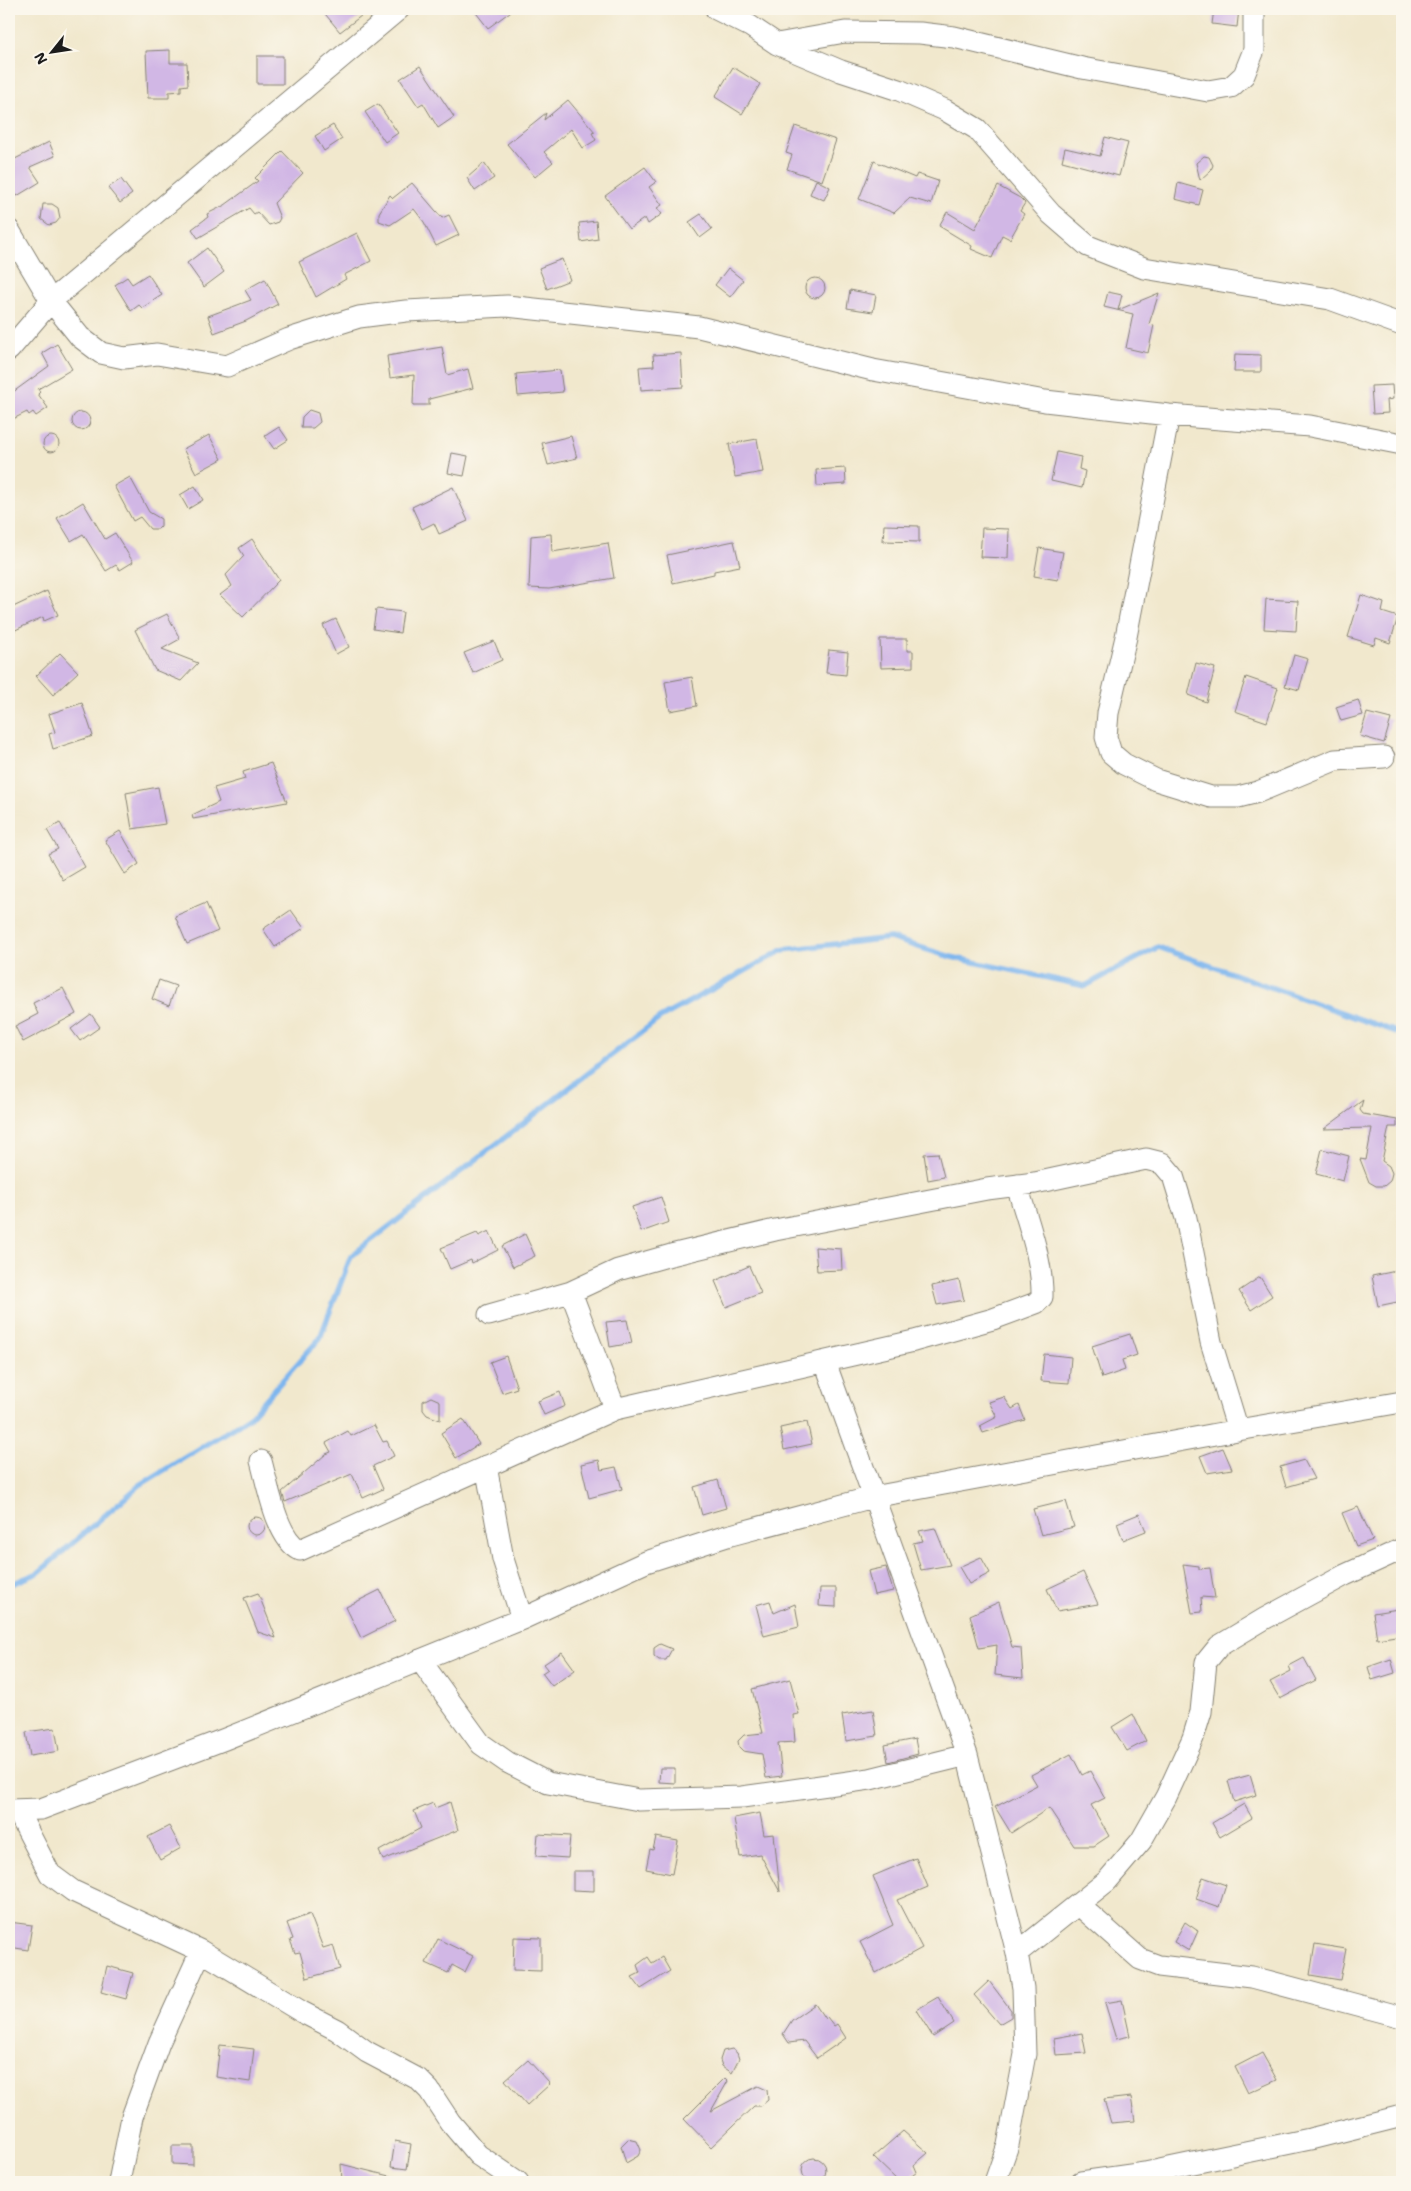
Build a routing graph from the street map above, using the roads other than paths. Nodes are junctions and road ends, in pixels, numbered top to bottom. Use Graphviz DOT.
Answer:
graph roads {
  1 [pos="399,9"];
  2 [pos="716,9"];
  3 [pos="1254,9"];
  4 [pos="777,44"];
  5 [pos="9,230"];
  6 [pos="51,300"];
  7 [pos="1402,325"];
  8 [pos="9,350"];
  9 [pos="1169,415"];
  10 [pos="1402,444"];
  11 [pos="1384,757"];
  12 [pos="1017,1185"];
  13 [pos="571,1292"];
  14 [pos="489,1315"];
  15 [pos="825,1362"];
  16 [pos="1402,1402"];
  17 [pos="615,1408"];
  18 [pos="1238,1430"];
  19 [pos="261,1461"];
  20 [pos="486,1466"];
  21 [pos="873,1497"];
  22 [pos="1402,1549"];
  23 [pos="522,1619"];
  24 [pos="420,1660"];
  25 [pos="968,1755"];
  26 [pos="13,1810"];
  27 [pos="1079,1905"];
  28 [pos="201,1951"];
  29 [pos="1017,1953"];
  30 [pos="1402,2016"];
  31 [pos="1402,2116"];
  32 [pos="119,2182"];
  33 [pos="518,2182"];
  34 [pos="995,2182"];
  35 [pos="1081,2182"];
  1 -- 6 [label="street"];
  2 -- 4 [label="street"];
  3 -- 4 [label="street"];
  4 -- 7 [label="street"];
  5 -- 6 [label="street"];
  6 -- 8 [label="street"];
  6 -- 9 [label="street"];
  9 -- 10 [label="street"];
  9 -- 11 [label="street"];
  12 -- 13 [label="street"];
  12 -- 15 [label="street"];
  12 -- 18 [label="street"];
  13 -- 14 [label="street"];
  13 -- 17 [label="street"];
  15 -- 17 [label="street"];
  15 -- 21 [label="street"];
  16 -- 18 [label="street"];
  17 -- 20 [label="street"];
  18 -- 21 [label="street"];
  19 -- 20 [label="street"];
  20 -- 23 [label="street"];
  21 -- 23 [label="street"];
  21 -- 25 [label="street"];
  22 -- 27 [label="street"];
  23 -- 24 [label="street"];
  24 -- 25 [label="street"];
  24 -- 26 [label="street"];
  25 -- 29 [label="street"];
  26 -- 28 [label="street"];
  27 -- 29 [label="street"];
  27 -- 30 [label="street"];
  28 -- 32 [label="street"];
  28 -- 33 [label="street"];
  29 -- 34 [label="street"];
  31 -- 35 [label="street"];
}
